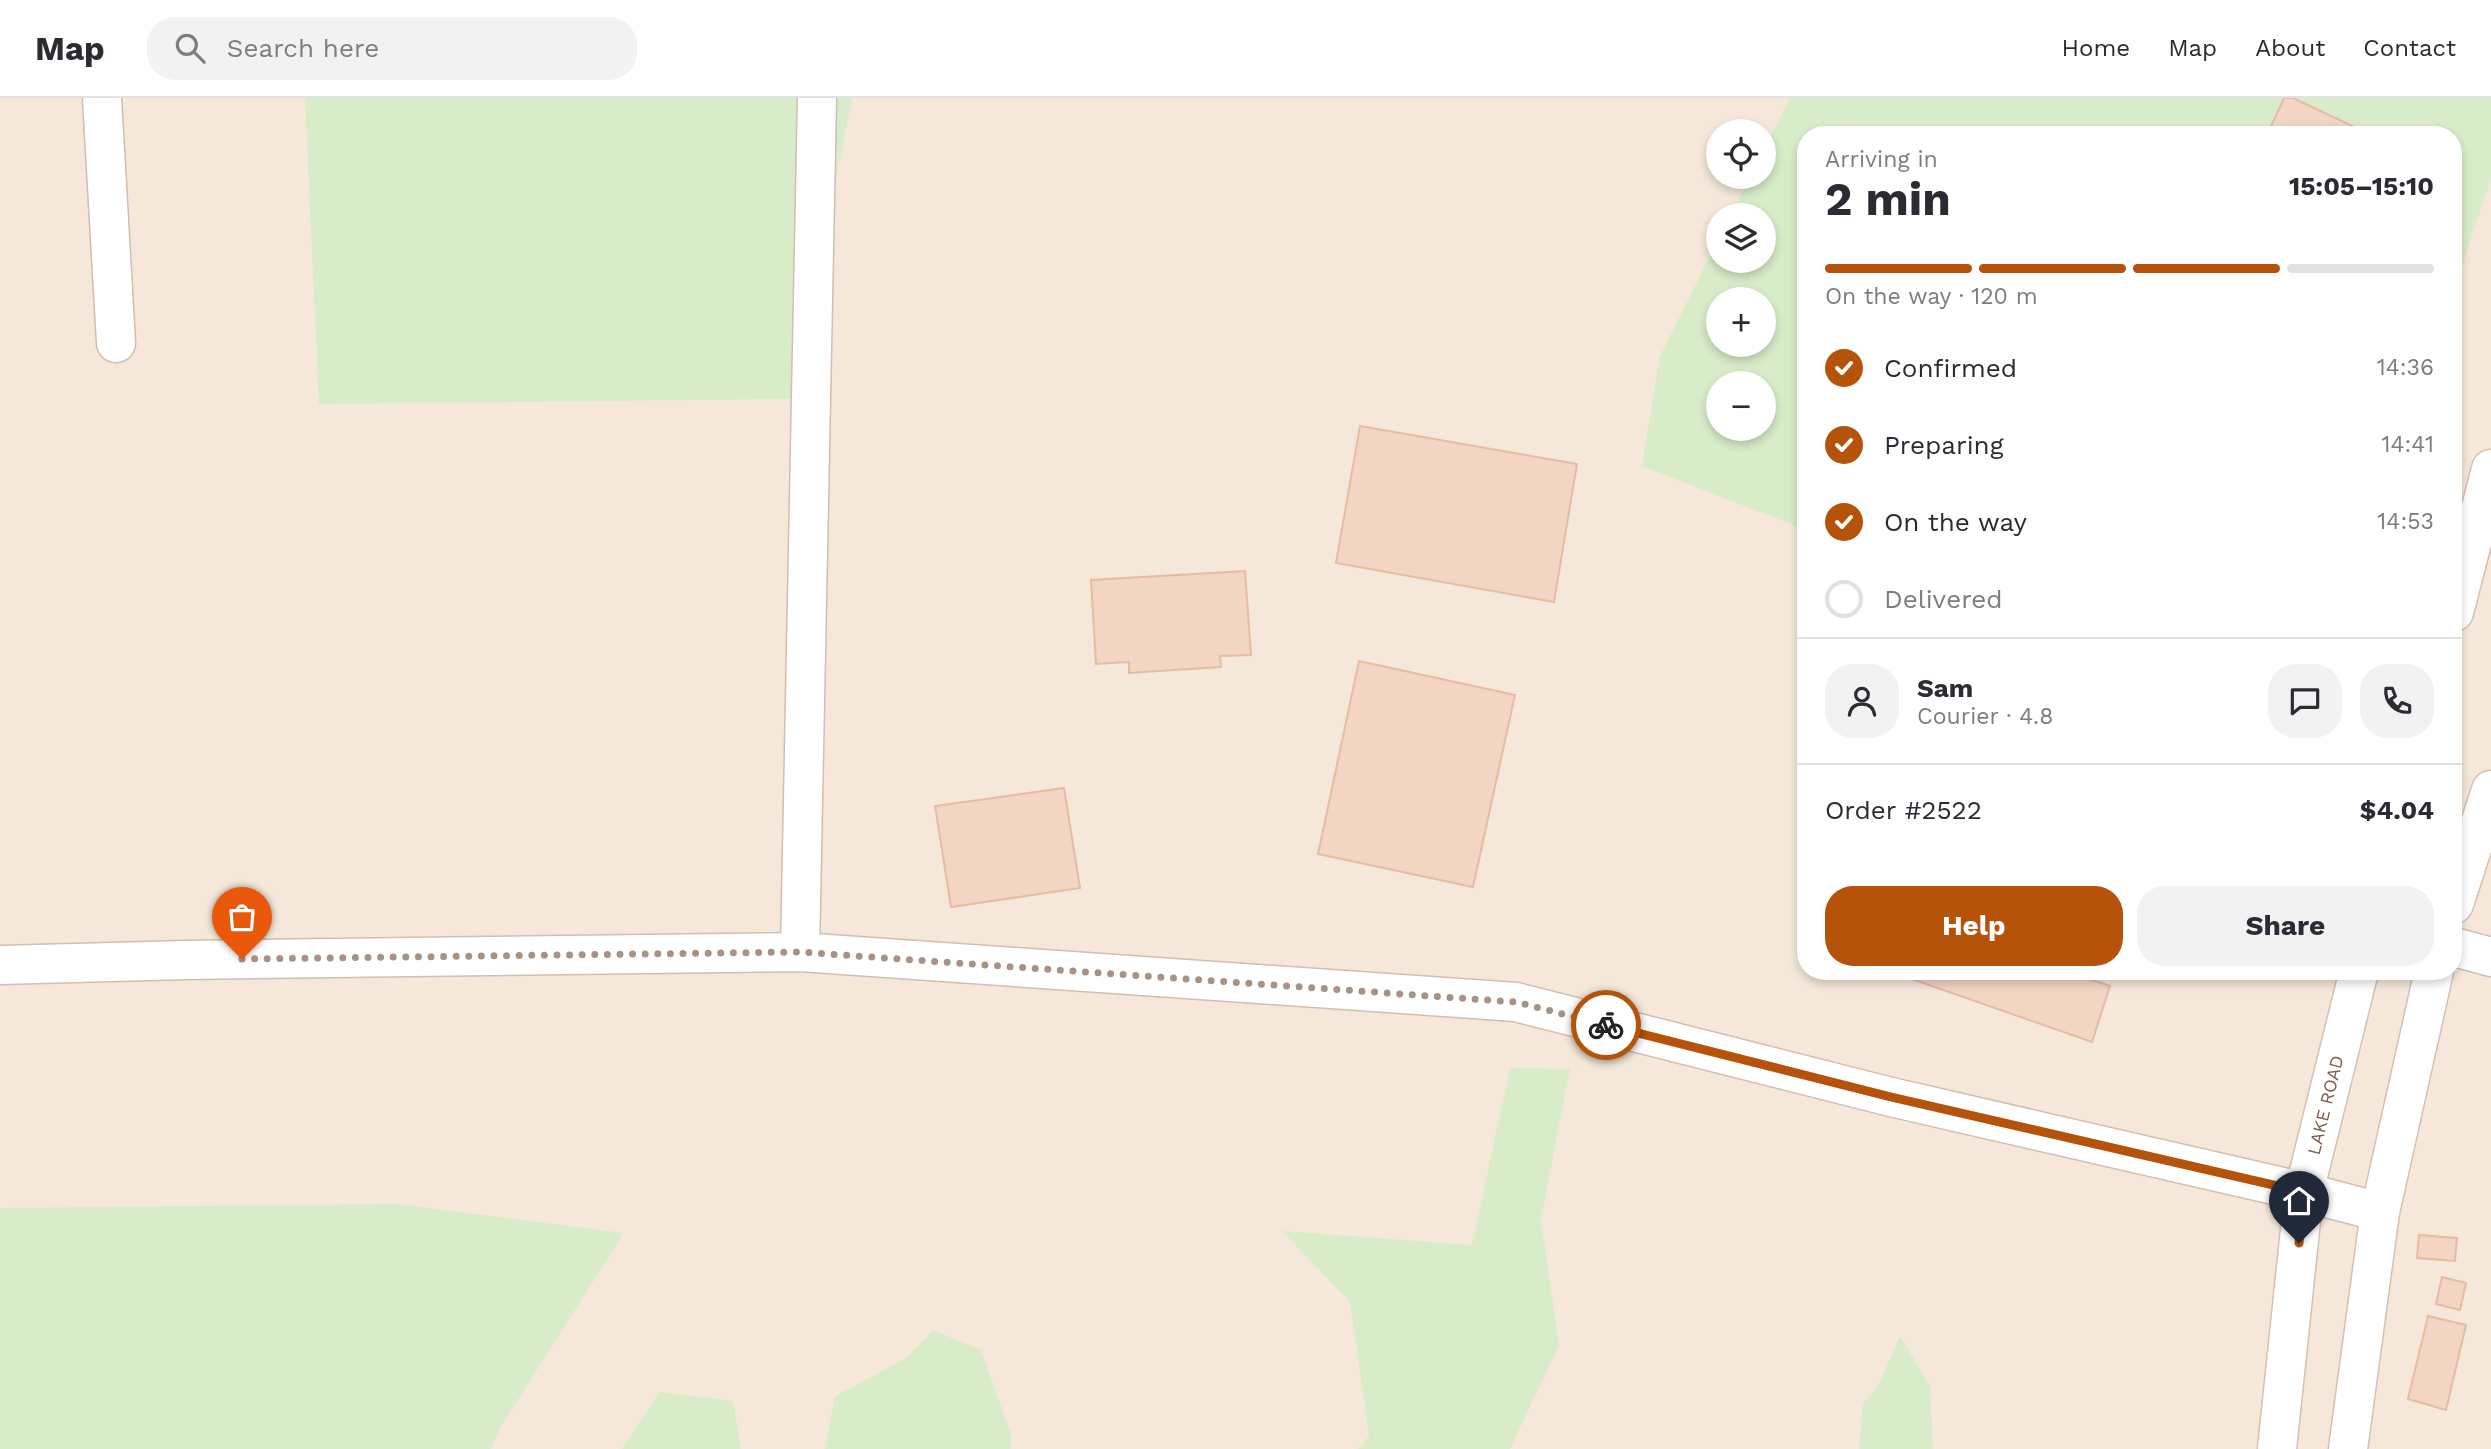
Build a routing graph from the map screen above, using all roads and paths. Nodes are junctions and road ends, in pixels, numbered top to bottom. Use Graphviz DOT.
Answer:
graph roads {
  1 [pos="102,98"];
  2 [pos="817,98"];
  3 [pos="116,343"];
  4 [pos="2491,469"];
  5 [pos="2462,581"];
  6 [pos="2491,790"];
  7 [pos="2462,879"];
  8 [pos="2462,949"];
  9 [pos="800,952"];
  10 [pos="2491,957"];
  11 [pos="0,965"];
  12 [pos="2357,980"];
  13 [pos="2432,980"];
  14 [pos="2304,1192"];
  15 [pos="2380,1212"];
  16 [pos="2277,1449"];
  17 [pos="2348,1449"];
  1 -- 3 [label="street"];
  2 -- 9 [label="street"];
  4 -- 5 [label="street"];
  6 -- 7 [label="street"];
  8 -- 10 [label="street"];
  9 -- 11 [label="street"];
  9 -- 14 [label="street"];
  12 -- 14 [label="street, LAKE ROAD"];
  13 -- 15 [label="street"];
  14 -- 15 [label="street"];
  14 -- 16 [label="street, LAKE ROAD"];
  15 -- 17 [label="street"];
}
